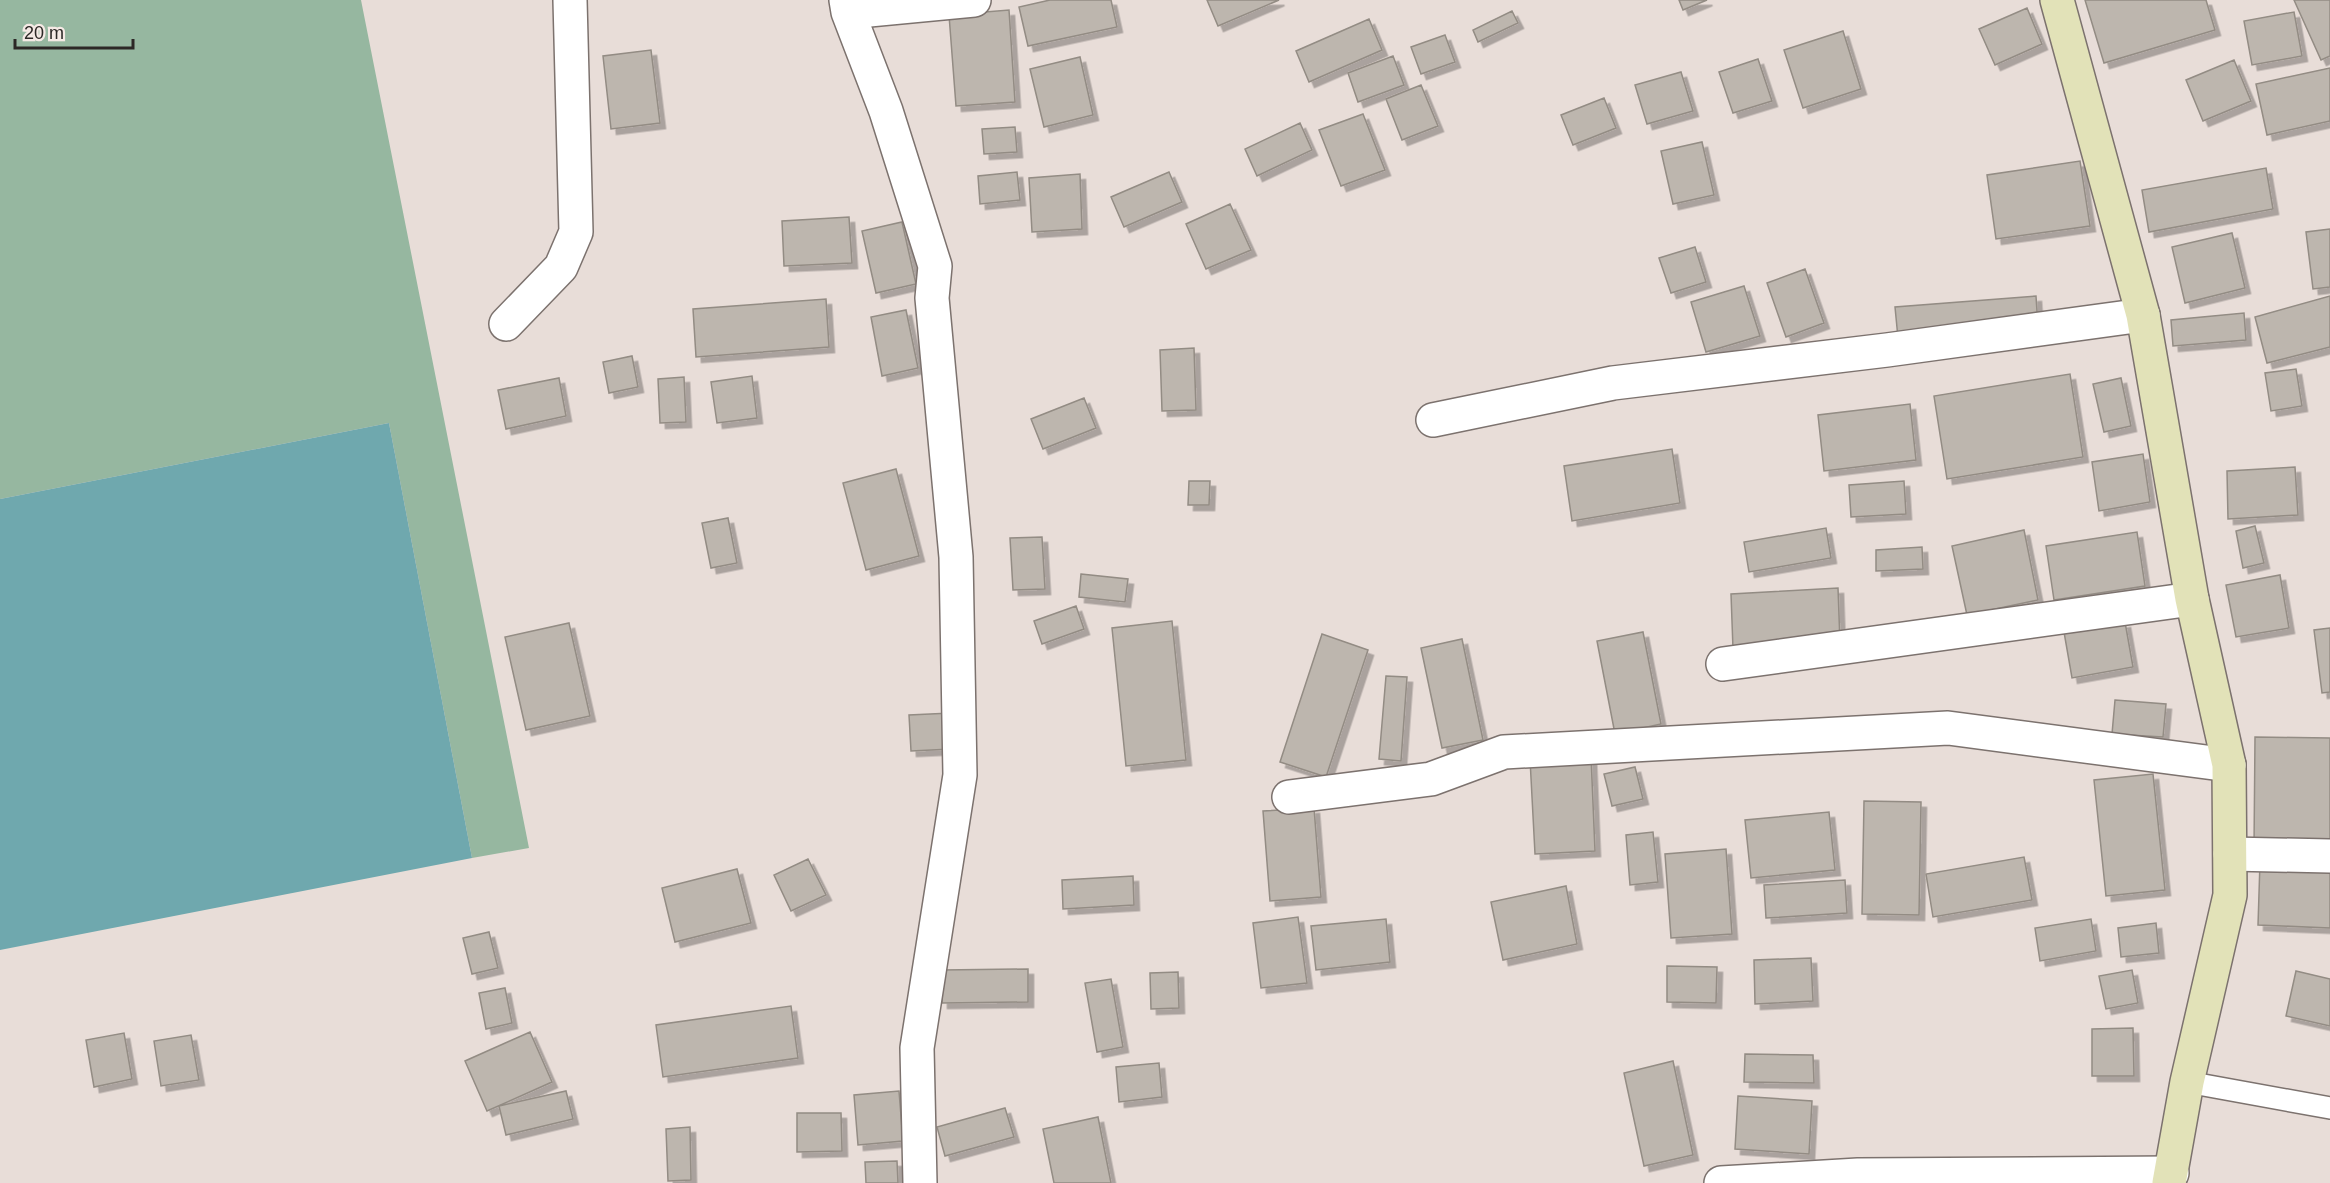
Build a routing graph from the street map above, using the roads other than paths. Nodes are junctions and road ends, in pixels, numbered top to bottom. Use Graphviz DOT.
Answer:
graph roads {
  1 [pos="570,0"];
  2 [pos="974,0"];
  3 [pos="2057,0"];
  4 [pos="847,6"];
  5 [pos="2143,315"];
  6 [pos="506,324"];
  7 [pos="1433,420"];
  8 [pos="2192,599"];
  9 [pos="1723,664"];
  10 [pos="2229,765"];
  11 [pos="1289,796"];
  12 [pos="2230,854"];
  13 [pos="2330,856"];
  14 [pos="2187,1082"];
  15 [pos="2330,1108"];
  16 [pos="2171,1178"];
  17 [pos="920,1183"];
  18 [pos="1721,1183"];
  1 -- 6 [label="street"];
  2 -- 4 [label="street"];
  3 -- 5 [label="main road"];
  4 -- 17 [label="street"];
  5 -- 7 [label="street"];
  5 -- 8 [label="main road"];
  8 -- 9 [label="street"];
  8 -- 10 [label="main road"];
  10 -- 11 [label="street"];
  10 -- 12 [label="main road"];
  12 -- 13 [label="street"];
  12 -- 14 [label="main road"];
  14 -- 15 [label="lane"];
  14 -- 16 [label="main road"];
  16 -- 18 [label="street"];
}
